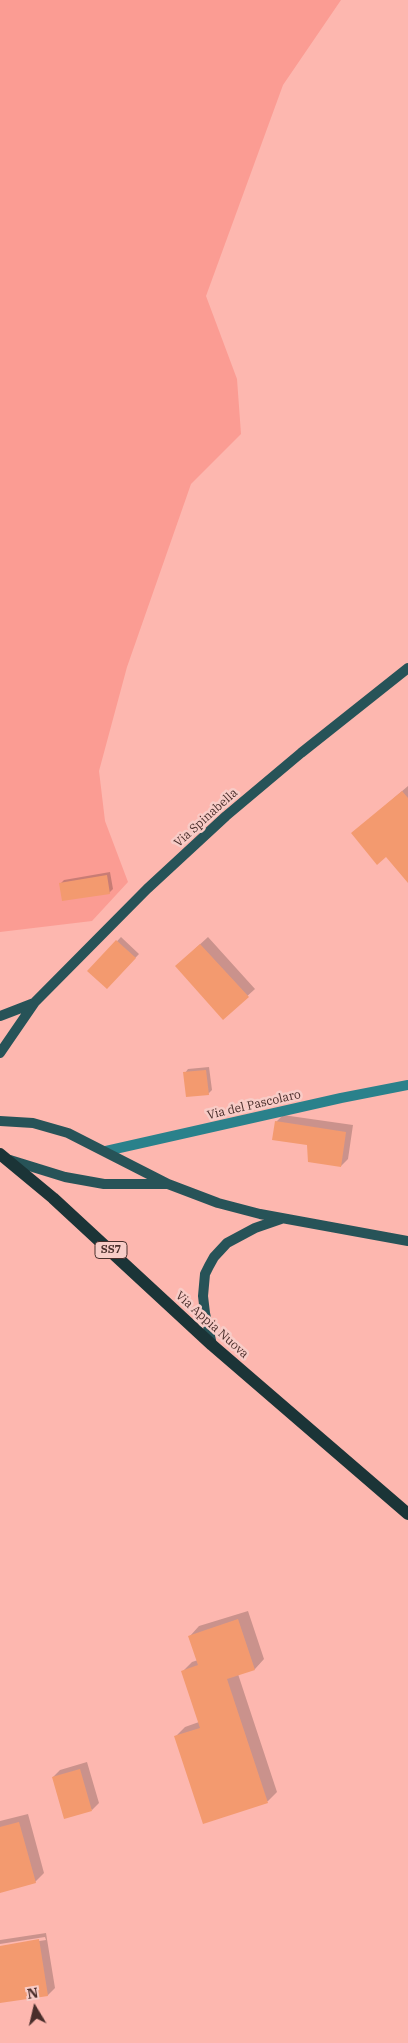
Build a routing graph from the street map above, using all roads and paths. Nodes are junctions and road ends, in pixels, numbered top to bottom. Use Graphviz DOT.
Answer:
graph roads {
  1 [pos="408,668"];
  2 [pos="35,1002"];
  3 [pos="0,1016"];
  4 [pos="0,1053"];
  5 [pos="408,1085"];
  6 [pos="0,1121"];
  7 [pos="106,1151"];
  8 [pos="3,1156"];
  9 [pos="168,1184"];
  10 [pos="284,1218"];
  11 [pos="408,1241"];
  12 [pos="212,1345"];
  13 [pos="408,1514"];
  1 -- 2 [label="main road, Via Spinabella"];
  2 -- 3 [label="main road, Via Spinabella"];
  2 -- 4 [label="main road, Via Spinabella"];
  5 -- 7 [label="street, Via del Pascolaro"];
  6 -- 7 [label="main road"];
  7 -- 9 [label="main road"];
  8 -- 9 [label="main road"];
  8 -- 12 [label="main road, Via Appia Nuova / SS7"];
  9 -- 10 [label="main road"];
  10 -- 11 [label="main road"];
  10 -- 12 [label="main road"];
  12 -- 13 [label="main road, Via Appia Nuova / SS7"];
}
